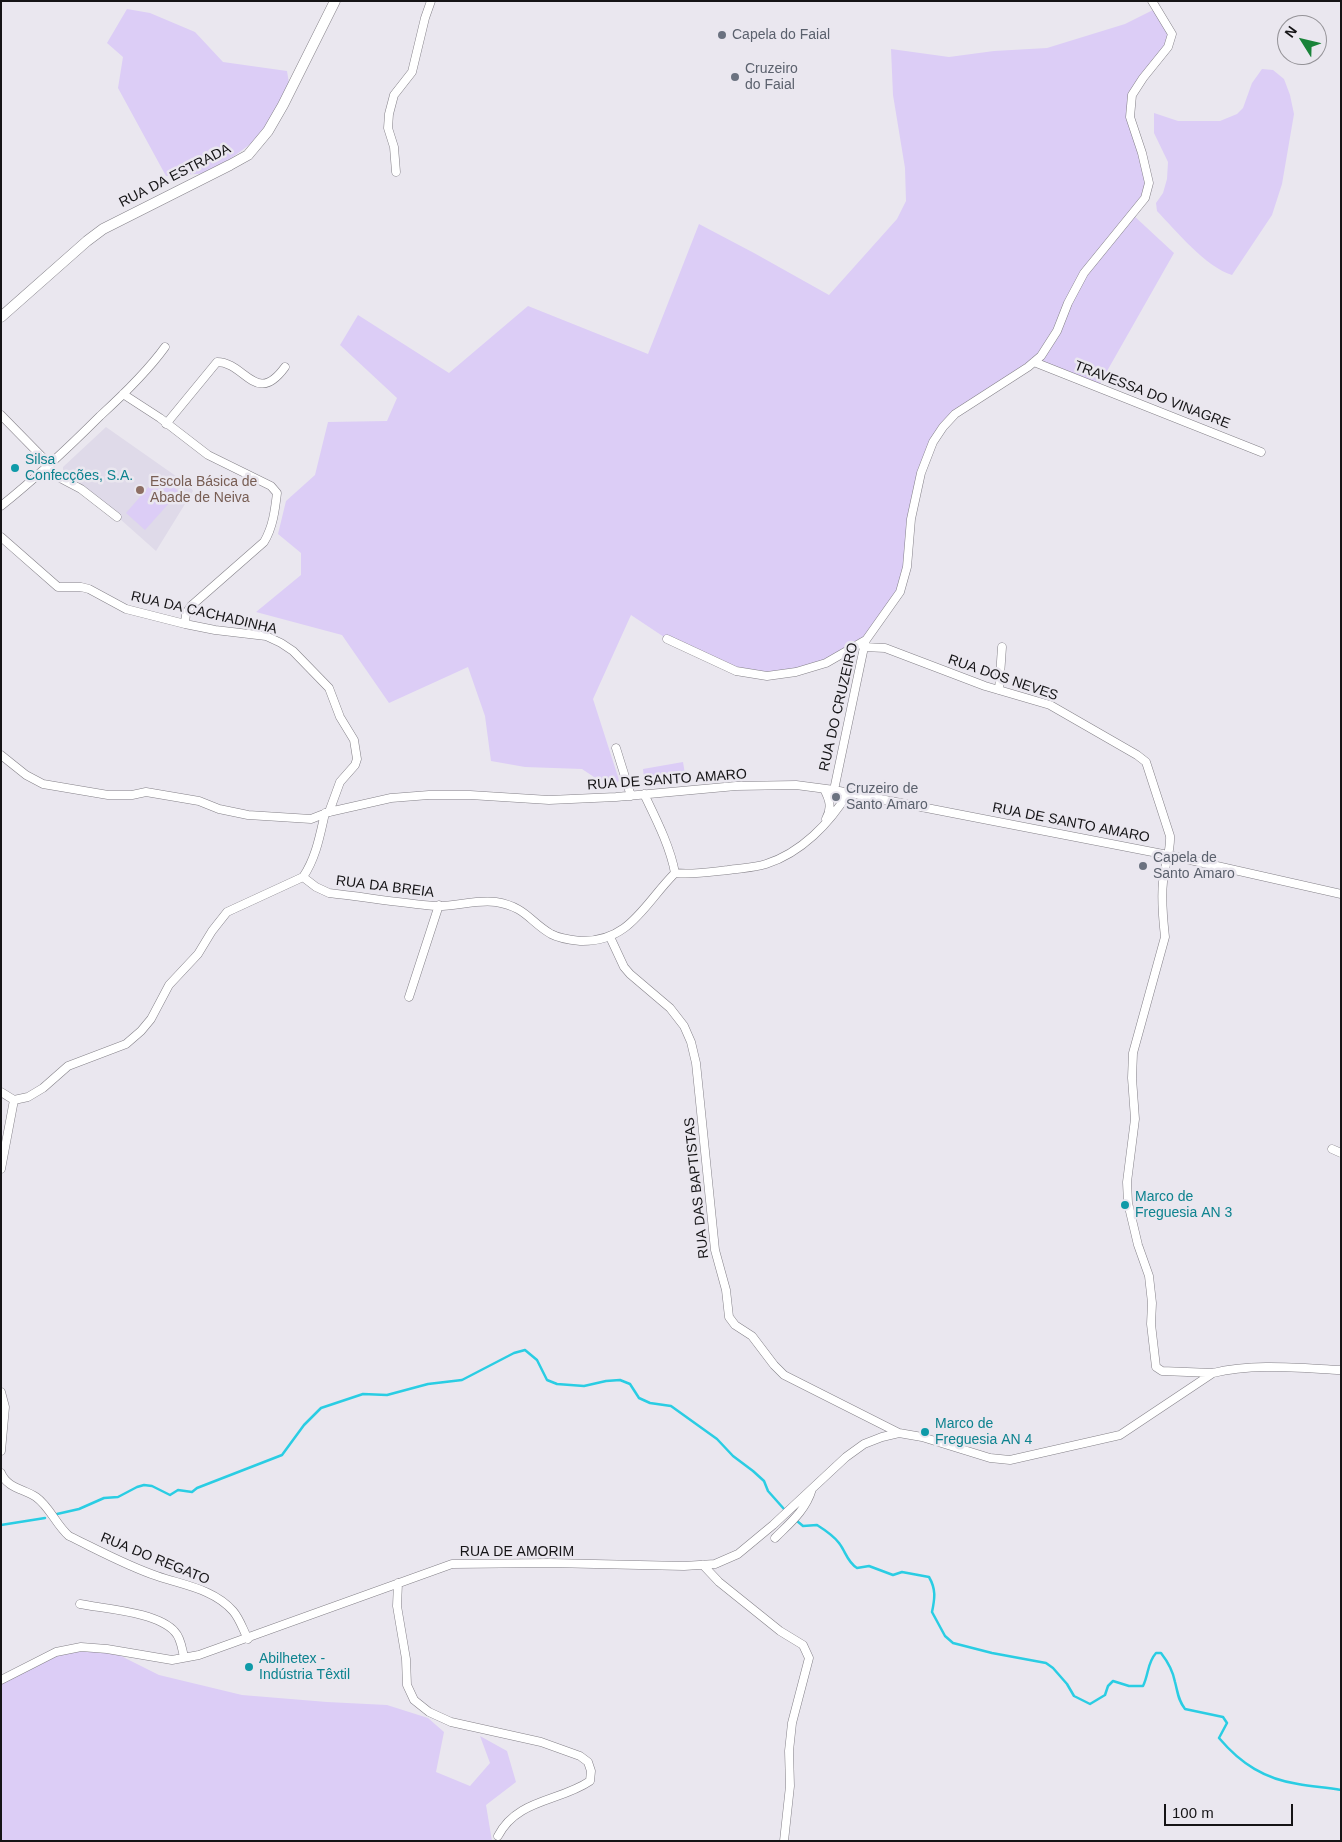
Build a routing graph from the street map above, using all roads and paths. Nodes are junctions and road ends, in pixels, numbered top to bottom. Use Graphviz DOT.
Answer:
graph roads {
  1 [pos="336,1"];
  2 [pos="431,1"];
  3 [pos="1152,1"];
  4 [pos="396,172"];
  5 [pos="1,317"];
  6 [pos="165,347"];
  7 [pos="1034,362"];
  8 [pos="285,367"];
  9 [pos="123,394"];
  10 [pos="1,415"];
  11 [pos="166,424"];
  12 [pos="1261,452"];
  13 [pos="47,467"];
  14 [pos="1,506"];
  15 [pos="117,517"];
  16 [pos="1,537"];
  17 [pos="185,624"];
  18 [pos="667,639"];
  19 [pos="865,644"];
  20 [pos="1002,647"];
  21 [pos="999,690"];
  22 [pos="616,748"];
  23 [pos="1,755"];
  24 [pos="824,788"];
  25 [pos="834,790"];
  26 [pos="848,793"];
  27 [pos="644,794"];
  28 [pos="631,796"];
  29 [pos="327,812"];
  30 [pos="822,826"];
  31 [pos="1168,855"];
  32 [pos="675,873"];
  33 [pos="303,877"];
  34 [pos="1341,894"];
  35 [pos="440,906"];
  36 [pos="610,936"];
  37 [pos="409,997"];
  38 [pos="1,1092"];
  39 [pos="14,1100"];
  40 [pos="1332,1149"];
  41 [pos="1341,1153"];
  42 [pos="1,1169"];
  43 [pos="1341,1370"];
  44 [pos="1213,1373"];
  45 [pos="1,1392"];
  46 [pos="899,1433"];
  47 [pos="1,1451"];
  48 [pos="1,1473"];
  49 [pos="812,1487"];
  50 [pos="775,1538"];
  51 [pos="703,1565"];
  52 [pos="398,1583"];
  53 [pos="80,1604"];
  54 [pos="248,1638"];
  55 [pos="184,1657"];
  56 [pos="1,1680"];
  57 [pos="498,1836"];
  58 [pos="784,1841"];
  1 -- 5 [label="main road, RUA DA ESTRADA"];
  2 -- 4 [label="street"];
  3 -- 7 [label="street, RUA DO CRUZEIRO"];
  6 -- 9 [label="street"];
  7 -- 12 [label="street, TRAVESSA DO VINAGRE"];
  7 -- 19 [label="street, RUA DO CRUZEIRO"];
  8 -- 11 [label="street"];
  9 -- 11 [label="street"];
  9 -- 13 [label="street"];
  10 -- 13 [label="street"];
  11 -- 17 [label="street"];
  13 -- 14 [label="street"];
  13 -- 15 [label="street"];
  16 -- 17 [label="street, RUA DA CACHADINHA"];
  17 -- 29 [label="street, RUA DA CACHADINHA"];
  18 -- 19 [label="street"];
  19 -- 21 [label="street, RUA DOS NEVES"];
  19 -- 25 [label="street, RUA DO CRUZEIRO"];
  20 -- 21 [label="street"];
  21 -- 31 [label="street, RUA DOS NEVES"];
  22 -- 28 [label="street"];
  23 -- 29 [label="street, RUA DE SANTO AMARO"];
  24 -- 25 [label="street, RUA DE SANTO AMARO"];
  24 -- 27 [label="street, RUA DE SANTO AMARO"];
  24 -- 30 [label="street"];
  25 -- 26 [label="street, RUA DE SANTO AMARO"];
  26 -- 30 [label="street"];
  26 -- 31 [label="street, RUA DE SANTO AMARO"];
  27 -- 28 [label="street, RUA DE SANTO AMARO"];
  27 -- 32 [label="street"];
  28 -- 29 [label="street, RUA DE SANTO AMARO"];
  29 -- 33 [label="street, RUA DA CACHADINHA"];
  30 -- 32 [label="street"];
  31 -- 34 [label="street, RUA DE SANTO AMARO"];
  31 -- 44 [label="street, RUA DOS NEVES"];
  32 -- 36 [label="street, RUA DA BREIA"];
  33 -- 35 [label="street, RUA DA BREIA"];
  33 -- 39 [label="street"];
  35 -- 36 [label="street, RUA DA BREIA"];
  35 -- 37 [label="street"];
  36 -- 46 [label="street, RUA DAS BAPTISTAS"];
  38 -- 39 [label="street"];
  39 -- 42 [label="street"];
  40 -- 41 [label="street"];
  43 -- 44 [label="street"];
  44 -- 46 [label="street, RUA DE AMORIM"];
  45 -- 47 [label="street"];
  46 -- 49 [label="street, RUA DE AMORIM"];
  48 -- 54 [label="street, RUA DO REGATO"];
  49 -- 50 [label="street"];
  49 -- 51 [label="street, RUA DE AMORIM"];
  51 -- 52 [label="street, RUA DE AMORIM"];
  51 -- 58 [label="street"];
  52 -- 54 [label="street, RUA DE AMORIM"];
  52 -- 57 [label="street"];
  53 -- 55 [label="street"];
  54 -- 55 [label="street, RUA DE AMORIM"];
  55 -- 56 [label="street, RUA DE AMORIM"];
}
